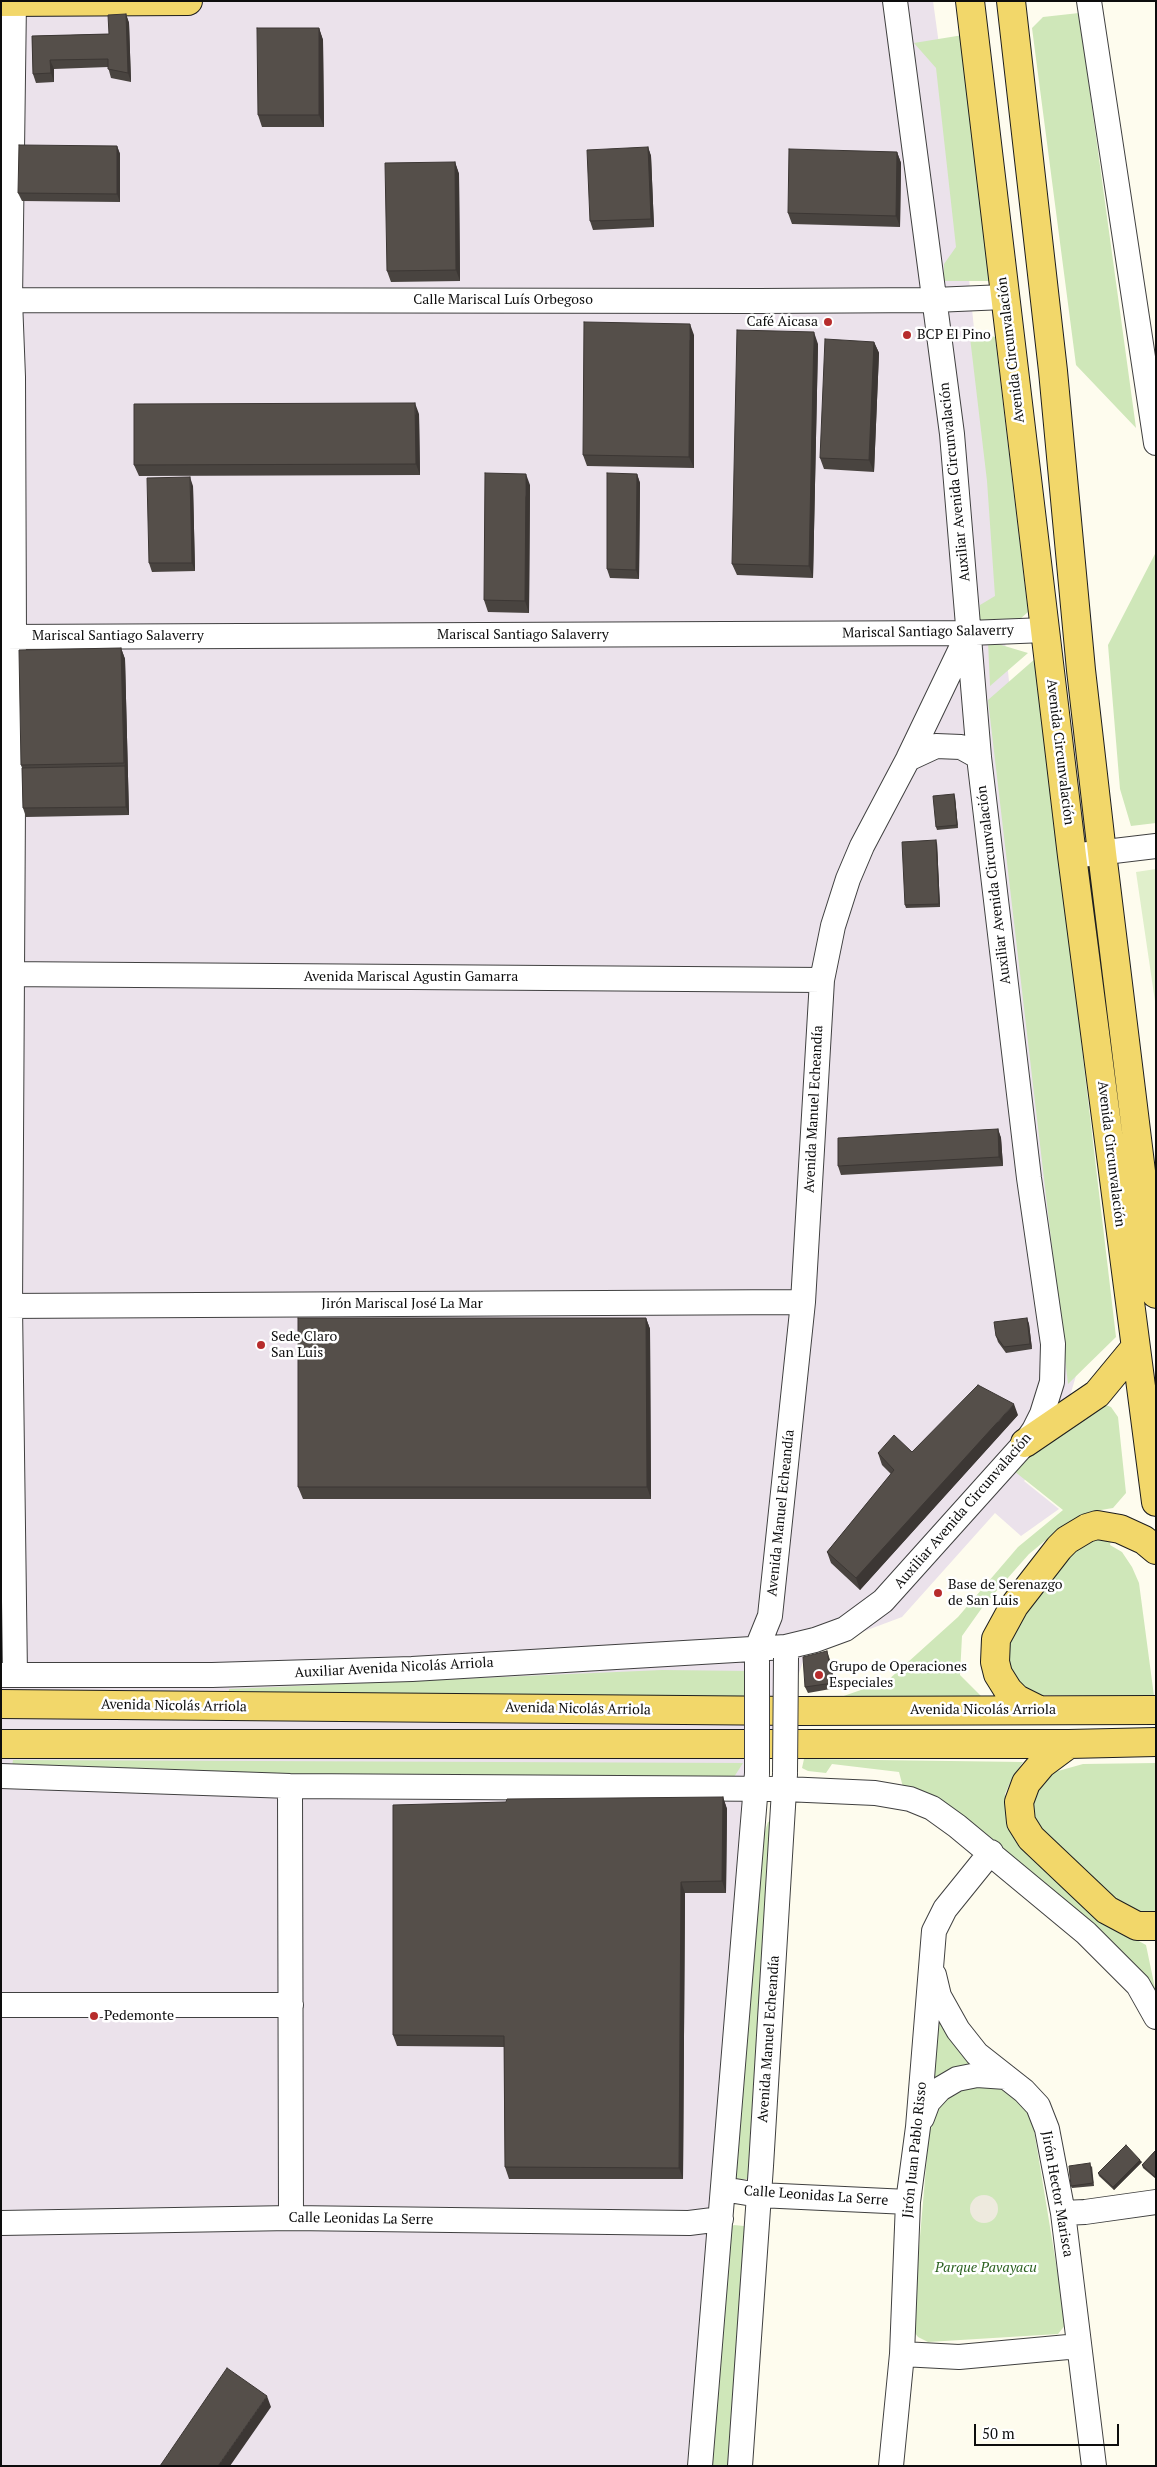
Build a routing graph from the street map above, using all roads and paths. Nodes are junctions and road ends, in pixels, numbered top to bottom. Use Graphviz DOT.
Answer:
graph roads {
  1 [pos="188,1"];
  2 [pos="895,1"];
  3 [pos="970,1"];
  4 [pos="1011,1"];
  5 [pos="1089,1"];
  6 [pos="10,2"];
  7 [pos="7,162"];
  8 [pos="1004,297"];
  9 [pos="6,300"];
  10 [pos="934,300"];
  11 [pos="1156,443"];
  12 [pos="1045,630"];
  13 [pos="969,633"];
  14 [pos="8,637"];
  15 [pos="979,757"];
  16 [pos="908,759"];
  17 [pos="7,781"];
  18 [pos="1156,846"];
  19 [pos="1102,853"];
  20 [pos="1072,856"];
  21 [pos="7,974"];
  22 [pos="822,980"];
  23 [pos="7,1047"];
  24 [pos="6,1217"];
  25 [pos="1156,1294"];
  26 [pos="804,1302"];
  27 [pos="6,1306"];
  28 [pos="1135,1348"];
  29 [pos="6,1421"];
  30 [pos="1024,1443"];
  31 [pos="1156,1502"];
  32 [pos="1156,1550"];
  33 [pos="8,1588"];
  34 [pos="770,1616"];
  35 [pos="786,1653"];
  36 [pos="757,1655"];
  37 [pos="8,1675"];
  38 [pos="1,1704"];
  39 [pos="1039,1710"];
  40 [pos="1156,1710"];
  41 [pos="1156,1742"];
  42 [pos="1,1744"];
  43 [pos="1069,1744"];
  44 [pos="1,1776"];
  45 [pos="785,1780"];
  46 [pos="756,1781"];
  47 [pos="290,1786"];
  48 [pos="991,1852"];
  49 [pos="1156,1926"];
  50 [pos="931,1964"];
  51 [pos="290,2005"];
  52 [pos="1,2006"];
  53 [pos="1156,2017"];
  54 [pos="1006,2077"];
  55 [pos="918,2127"];
  56 [pos="723,2189"];
  57 [pos="759,2194"];
  58 [pos="908,2202"];
  59 [pos="1156,2202"];
  60 [pos="1063,2213"];
  61 [pos="291,2218"];
  62 [pos="721,2219"];
  63 [pos="1,2223"];
  64 [pos="1079,2346"];
  65 [pos="902,2354"];
  66 [pos="700,2466"];
  67 [pos="740,2466"];
  68 [pos="891,2466"];
  69 [pos="1094,2466"];
  1 -- 6 [label="main road"];
  2 -- 10 [label="street, Auxiliar Avenida Circunvalación"];
  3 -- 8 [label="main road, Avenida Circunvalación"];
  4 -- 19 [label="main road, Avenida Circunvalación"];
  5 -- 11 [label="street"];
  6 -- 7 [label="street"];
  7 -- 9 [label="street"];
  8 -- 10 [label="street, Calle Mariscal Luís Orbegoso"];
  8 -- 12 [label="main road, Avenida Circunvalación"];
  9 -- 10 [label="street, Calle Mariscal Luís Orbegoso"];
  9 -- 14 [label="street"];
  10 -- 13 [label="street, Auxiliar Avenida Circunvalación"];
  12 -- 13 [label="street, Mariscal Santiago Salaverry"];
  12 -- 20 [label="main road, Avenida Circunvalación"];
  13 -- 14 [label="street, Mariscal Santiago Salaverry"];
  13 -- 15 [label="street, Auxiliar Avenida Circunvalación"];
  13 -- 16 [label="street, Avenida Manuel Echeandía"];
  14 -- 17 [label="street"];
  15 -- 16 [label="street"];
  15 -- 30 [label="street, Auxiliar Avenida Circunvalación"];
  16 -- 22 [label="street, Avenida Manuel Echeandía"];
  17 -- 21 [label="street"];
  18 -- 19 [label="street"];
  19 -- 20 [label="street"];
  19 -- 25 [label="main road, Avenida Circunvalación"];
  20 -- 28 [label="main road, Avenida Circunvalación"];
  21 -- 22 [label="street, Avenida Mariscal Agustin Gamarra"];
  21 -- 23 [label="street"];
  22 -- 26 [label="street, Avenida Manuel Echeandía"];
  23 -- 24 [label="street"];
  24 -- 27 [label="street"];
  26 -- 27 [label="street, Jirón Mariscal José La Mar"];
  26 -- 34 [label="street, Avenida Manuel Echeandía"];
  27 -- 29 [label="street"];
  28 -- 30 [label="main road"];
  28 -- 31 [label="main road, Avenida Circunvalación"];
  29 -- 33 [label="street"];
  30 -- 35 [label="street, Auxiliar Avenida Circunvalación"];
  32 -- 39 [label="main road"];
  33 -- 37 [label="street"];
  34 -- 35 [label="street, Avenida Manuel Echeandía"];
  34 -- 36 [label="street, Avenida Manuel Echeandía"];
  35 -- 36 [label="street, Auxiliar Avenida Nicolás Arriola"];
  35 -- 45 [label="street, Avenida Manuel Echeandía, bridge"];
  36 -- 37 [label="street, Auxiliar Avenida Nicolás Arriola"];
  36 -- 46 [label="street, Avenida Manuel Echeandía, bridge"];
  38 -- 39 [label="main road, Avenida Nicolás Arriola"];
  39 -- 40 [label="main road, Avenida Nicolás Arriola"];
  41 -- 43 [label="main road"];
  42 -- 43 [label="main road"];
  43 -- 49 [label="main road"];
  44 -- 47 [label="street"];
  45 -- 46 [label="street"];
  45 -- 48 [label="street"];
  45 -- 57 [label="street, Avenida Manuel Echeandía"];
  46 -- 47 [label="street"];
  46 -- 56 [label="street, Avenida Manuel Echeandía"];
  47 -- 51 [label="street"];
  48 -- 50 [label="street, Jirón Juan Pablo Risso"];
  48 -- 53 [label="street"];
  50 -- 54 [label="street, Jirón Hector Marisca"];
  50 -- 55 [label="street, Jirón Juan Pablo Risso"];
  51 -- 52 [label="street"];
  51 -- 61 [label="street"];
  54 -- 55 [label="street"];
  54 -- 60 [label="street, Jirón Hector Marisca"];
  55 -- 58 [label="street, Jirón Juan Pablo Risso"];
  56 -- 57 [label="street, Calle Leonidas La Serre"];
  56 -- 62 [label="street, Avenida Manuel Echeandía"];
  57 -- 58 [label="street, Calle Leonidas La Serre"];
  57 -- 67 [label="street, Avenida Manuel Echeandía"];
  58 -- 65 [label="street, Jirón Juan Pablo Risso"];
  59 -- 60 [label="street"];
  60 -- 64 [label="street, Jirón Hector Marisca"];
  61 -- 62 [label="street, Calle Leonidas La Serre"];
  61 -- 63 [label="street, Calle Leonidas La Serre"];
  62 -- 66 [label="street, Avenida Manuel Echeandía"];
  64 -- 65 [label="street"];
  64 -- 69 [label="street, Jirón Hector Marisca"];
  65 -- 68 [label="street, Jirón Juan Pablo Risso"];
}
